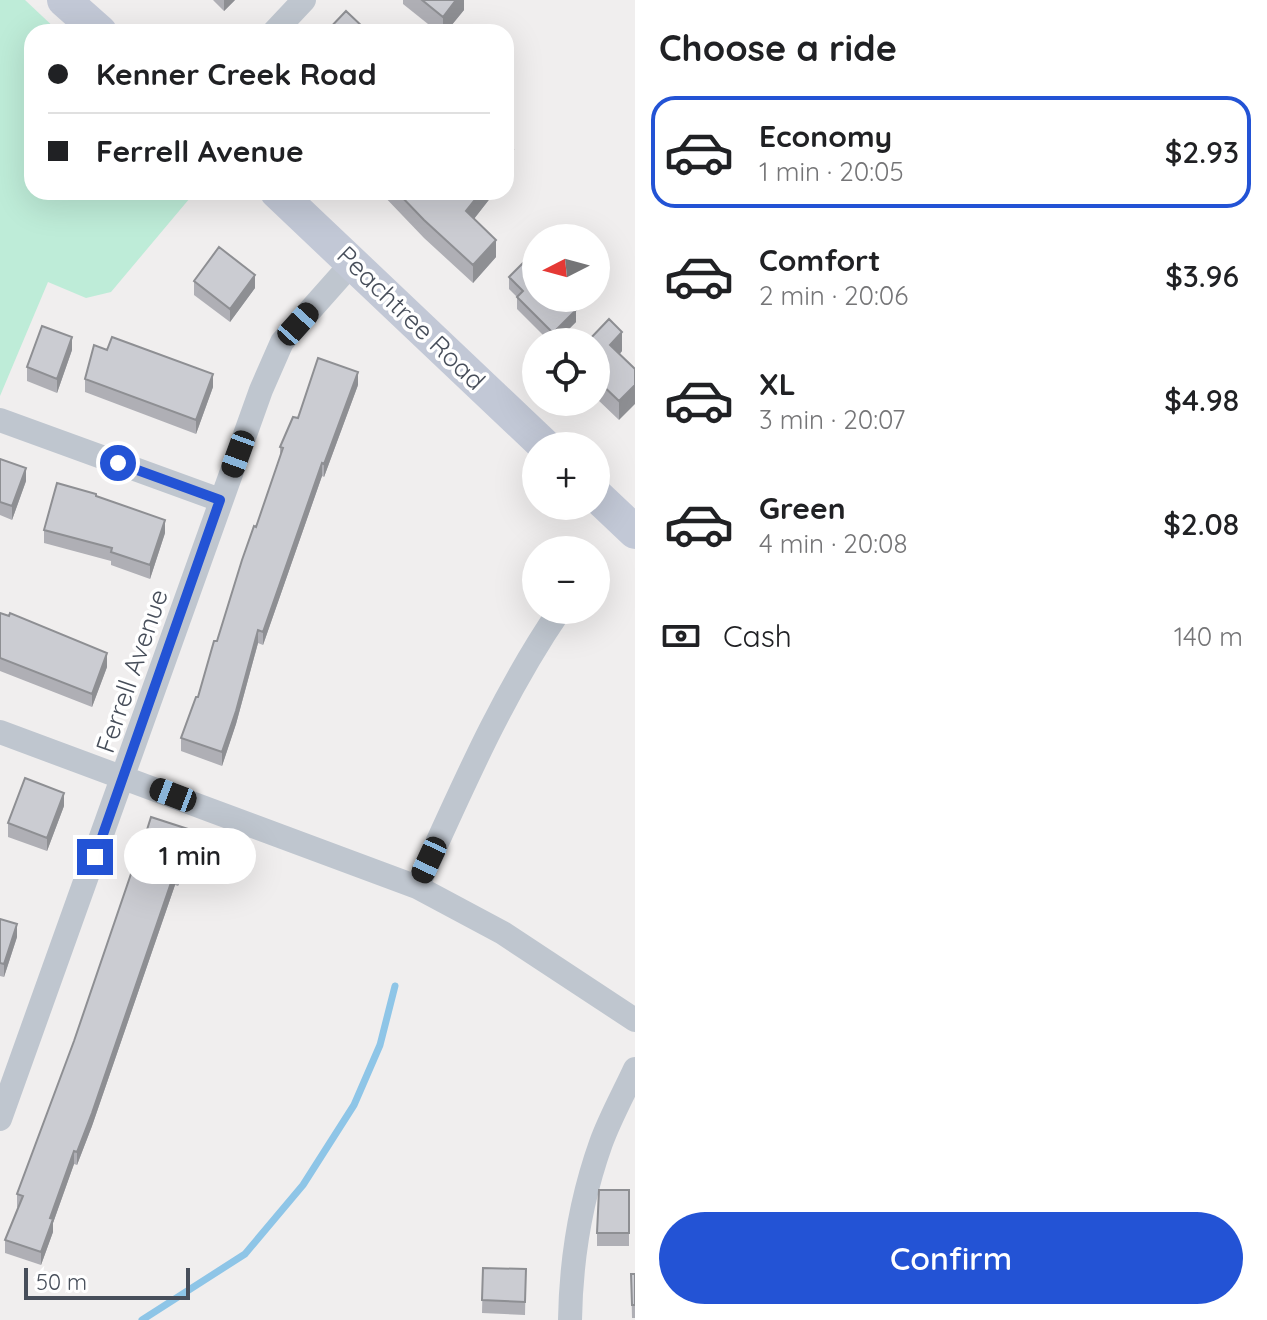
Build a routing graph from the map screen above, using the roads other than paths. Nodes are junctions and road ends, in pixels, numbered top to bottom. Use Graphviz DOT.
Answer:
graph roads {
  1 [pos="64,0"];
  2 [pos="304,0"];
  3 [pos="91,24"];
  4 [pos="282,24"];
  5 [pos="286,200"];
  6 [pos="353,262"];
  7 [pos="0,420"];
  8 [pos="530,432"];
  9 [pos="220,500"];
  10 [pos="610,508"];
  11 [pos="635,532"];
  12 [pos="550,624"];
  13 [pos="0,732"];
  14 [pos="124,778"];
  15 [pos="417,887"];
  16 [pos="635,1020"];
  17 [pos="12,1051"];
  18 [pos="635,1069"];
  19 [pos="0,1119"];
  20 [pos="570,1320"];
  1 -- 3 [label="street"];
  2 -- 4 [label="street"];
  5 -- 6 [label="street, Peachtree Road"];
  6 -- 8 [label="street, Peachtree Road"];
  6 -- 9 [label="street, Ferrell Avenue"];
  7 -- 9 [label="street"];
  9 -- 14 [label="street, Ferrell Avenue"];
  10 -- 11 [label="street"];
  12 -- 15 [label="street"];
  13 -- 14 [label="street"];
  14 -- 15 [label="street"];
  14 -- 17 [label="street, Ferrell Avenue"];
  15 -- 16 [label="street"];
  17 -- 19 [label="street, Ferrell Avenue"];
  18 -- 20 [label="street"];
}
